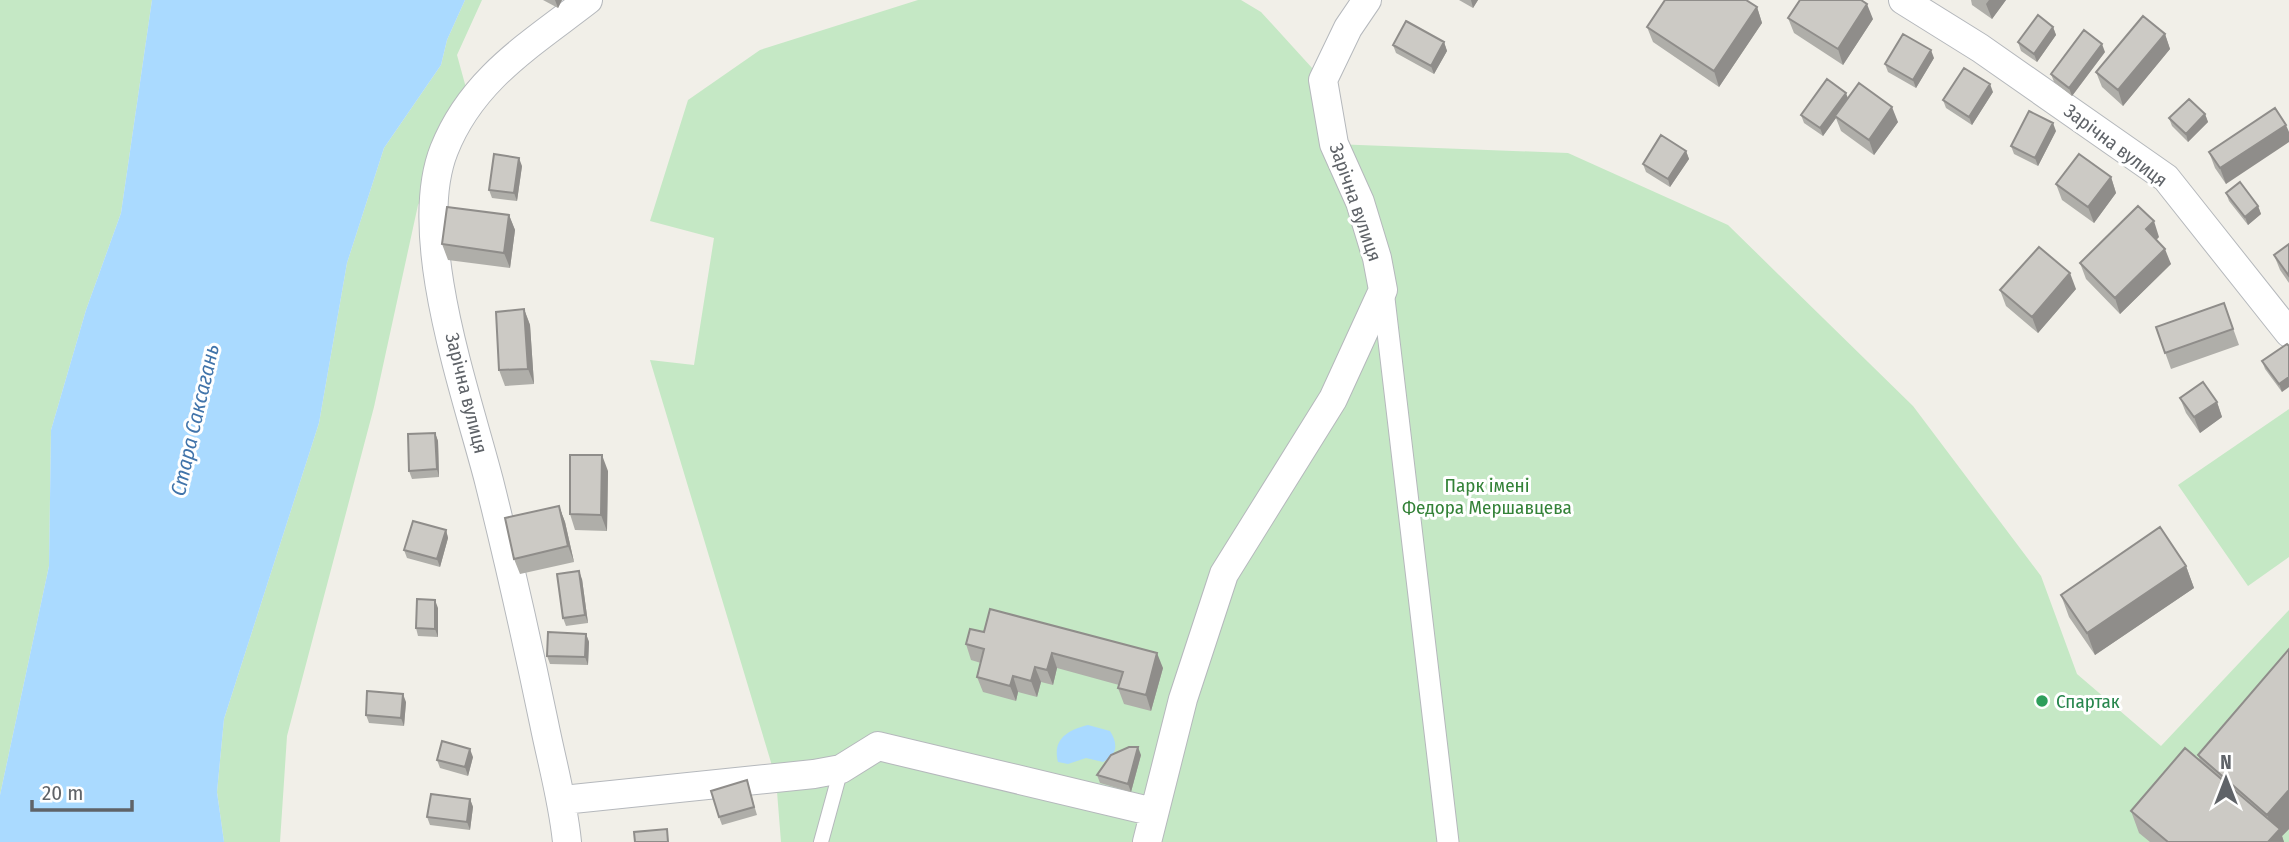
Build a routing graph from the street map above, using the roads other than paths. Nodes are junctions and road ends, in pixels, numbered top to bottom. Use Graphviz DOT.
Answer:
graph roads {
  1 [pos="588,0"];
  2 [pos="1367,0"];
  3 [pos="1903,0"];
  4 [pos="1383,290"];
  5 [pos="2289,333"];
  6 [pos="841,769"];
  7 [pos="563,800"];
  8 [pos="1154,812"];
  9 [pos="567,842"];
  10 [pos="821,842"];
  11 [pos="1147,842"];
  12 [pos="1448,842"];
  1 -- 7 [label="street, Зарічна вулиця"];
  2 -- 4 [label="street, Зарічна вулиця"];
  3 -- 5 [label="street, Зарічна вулиця"];
  4 -- 8 [label="street"];
  4 -- 12 [label="street"];
  6 -- 7 [label="street"];
  6 -- 8 [label="street"];
  6 -- 10 [label="lane"];
  7 -- 9 [label="street, Зарічна вулиця"];
  8 -- 11 [label="street"];
}
